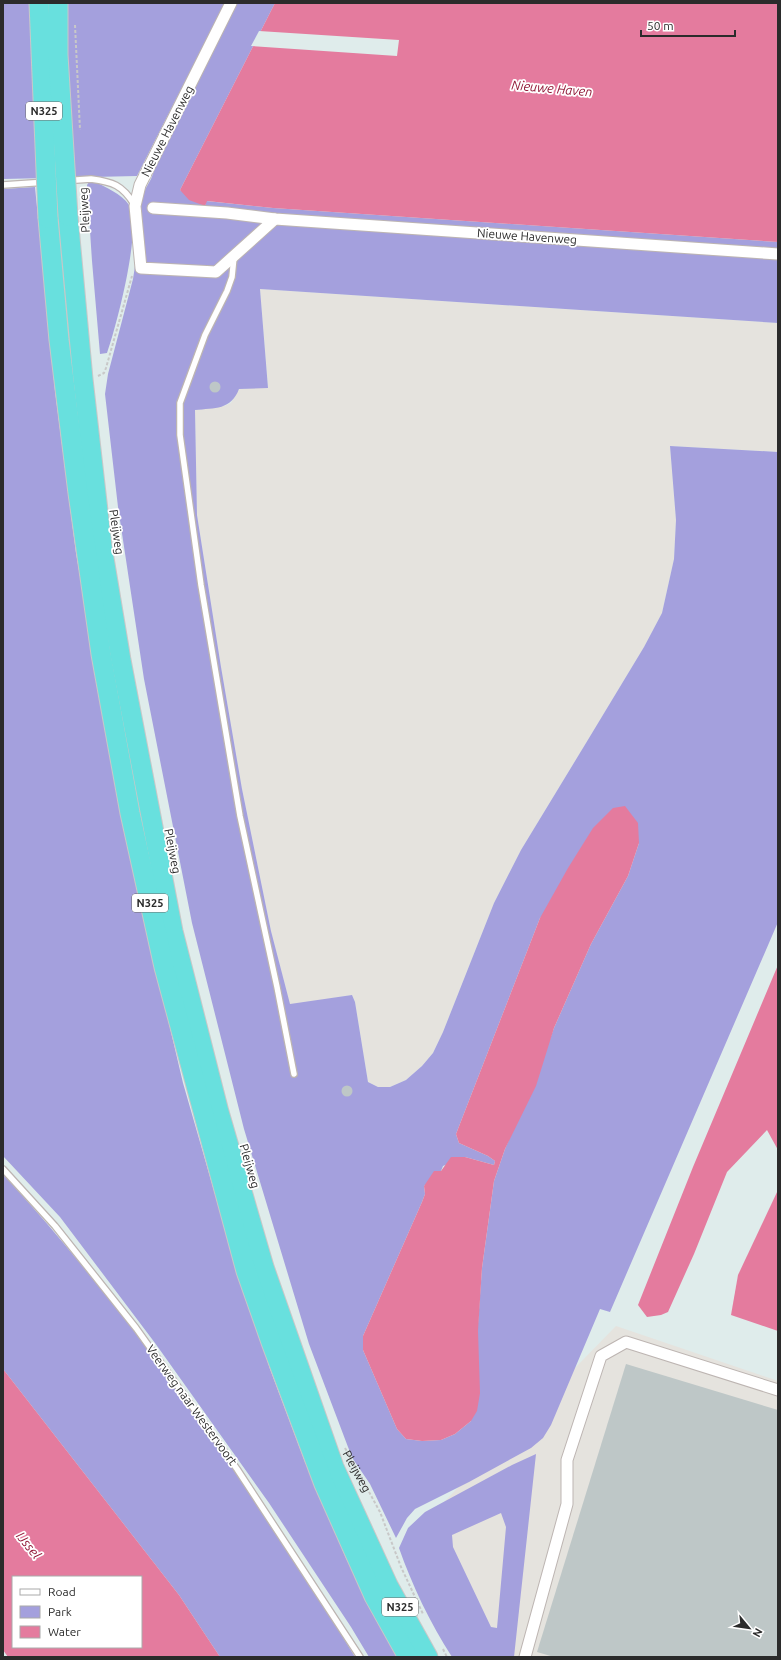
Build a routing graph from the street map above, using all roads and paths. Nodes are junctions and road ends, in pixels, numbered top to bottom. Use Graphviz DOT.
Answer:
graph roads {
  1 [pos="39,3"];
  2 [pos="58,3"];
  3 [pos="231,3"];
  4 [pos="75,19"];
  5 [pos="80,137"];
  6 [pos="3,185"];
  7 [pos="135,206"];
  8 [pos="154,208"];
  9 [pos="275,219"];
  10 [pos="778,254"];
  11 [pos="234,256"];
  12 [pos="141,268"];
  13 [pos="97,368"];
  14 [pos="117,527"];
  15 [pos="121,558"];
  16 [pos="294,1074"];
  17 [pos="3,1169"];
  18 [pos="778,1390"];
  19 [pos="344,1446"];
  20 [pos="424,1615"];
  21 [pos="434,1652"];
  22 [pos="360,1657"];
  23 [pos="408,1657"];
  24 [pos="447,1657"];
  25 [pos="525,1657"];
  1 -- 23 [label="highway, N325, bridge"];
  2 -- 21 [label="highway, Pleijweg / N325, bridge"];
  3 -- 7 [label="street, Nieuwe Havenweg"];
  4 -- 5 [label="path, bridge"];
  6 -- 7 [label="lane"];
  7 -- 12 [label="street, Nieuwe Havenweg"];
  8 -- 9 [label="street, Nieuwe Havenweg"];
  9 -- 10 [label="street, Nieuwe Havenweg"];
  9 -- 11 [label="street"];
  11 -- 12 [label="street"];
  11 -- 16 [label="lane"];
  12 -- 13 [label="path"];
  14 -- 15 [label="path, Pleijweg"];
  17 -- 22 [label="lane, Veerweg naar Westervoort"];
  18 -- 25 [label="street"];
  19 -- 20 [label="path, Pleijweg"];
  21 -- 24 [label="path"];
}
